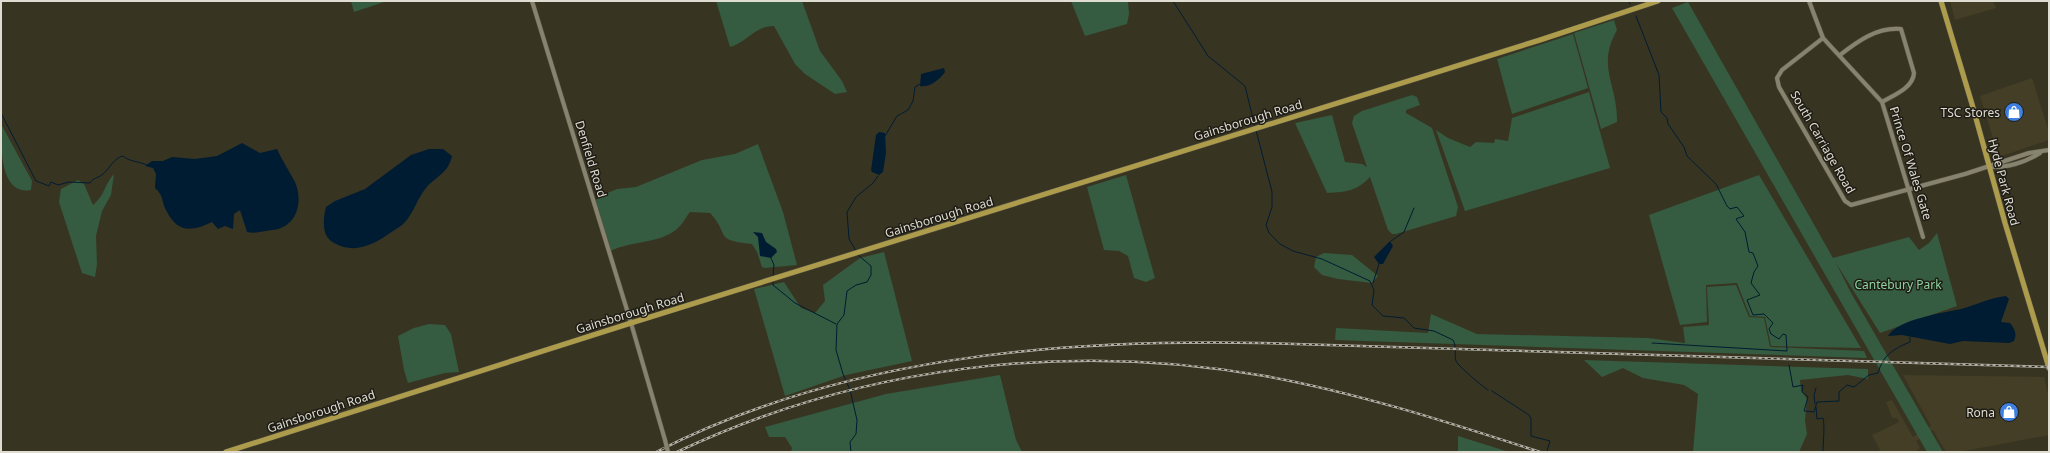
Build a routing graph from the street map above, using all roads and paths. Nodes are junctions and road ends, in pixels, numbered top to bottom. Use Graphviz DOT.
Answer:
graph roads {
  1 [pos="532,1"];
  2 [pos="1658,1"];
  3 [pos="1809,1"];
  4 [pos="1941,1"];
  5 [pos="1823,38"];
  6 [pos="1840,55"];
  7 [pos="1882,102"];
  8 [pos="2049,150"];
  9 [pos="1990,167"];
  10 [pos="1908,189"];
  11 [pos="1923,237"];
  12 [pos="631,323"];
  13 [pos="2049,368"];
  14 [pos="226,452"];
  15 [pos="668,452"];
  1 -- 12 [label="street, Denfield Road"];
  2 -- 12 [label="main road, Gainsborough Road"];
  3 -- 5 [label="street, Prince Of Wales Gate"];
  4 -- 9 [label="main road, Hyde Park Road"];
  5 -- 6 [label="street, Prince Of Wales Gate"];
  5 -- 10 [label="street, South Carriage Road"];
  6 -- 7 [label="street, Prince Of Wales Gate"];
  6 -- 7 [label="street"];
  7 -- 10 [label="street, Prince Of Wales Gate"];
  8 -- 9 [label="street, South Carriage Road"];
  9 -- 10 [label="street, South Carriage Road"];
  9 -- 13 [label="main road, Hyde Park Road"];
  10 -- 11 [label="street, Prince Of Wales Gate"];
  12 -- 14 [label="main road, Gainsborough Road"];
  12 -- 15 [label="street, Denfield Road, bridge"];
}
